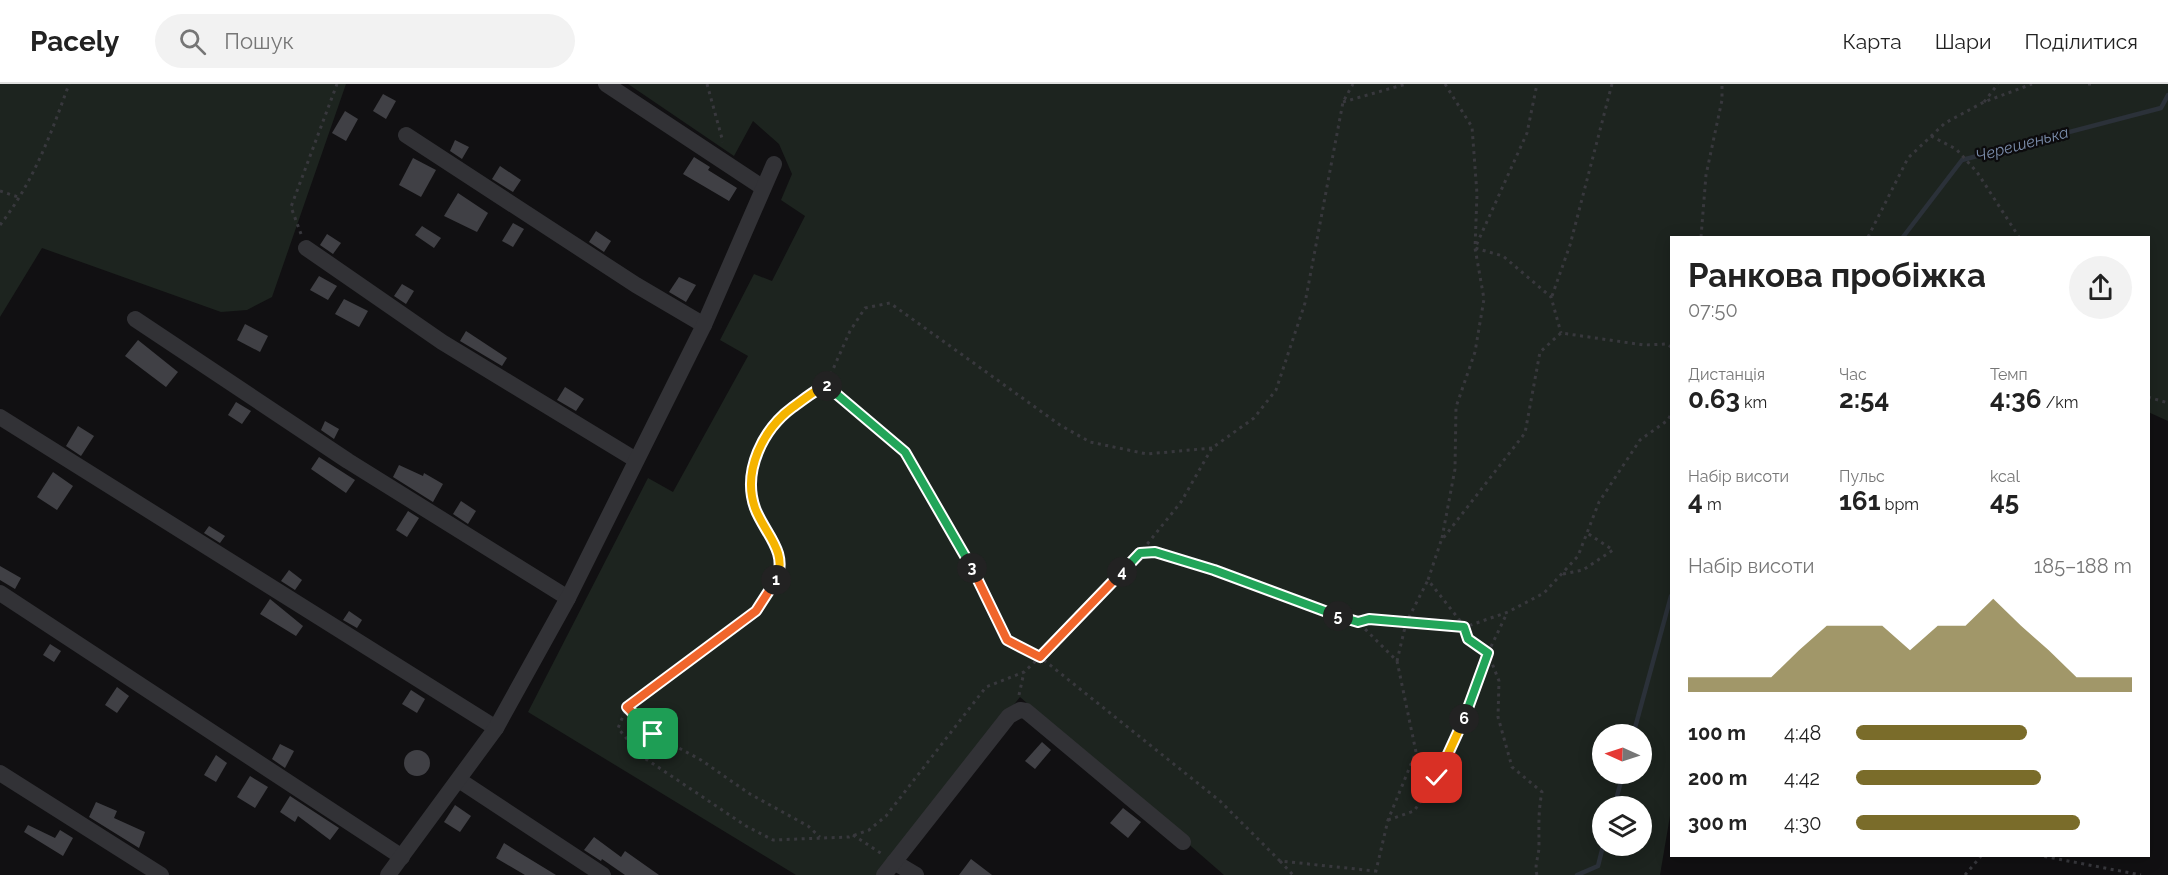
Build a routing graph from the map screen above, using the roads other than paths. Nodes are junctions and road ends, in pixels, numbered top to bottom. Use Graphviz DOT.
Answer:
graph roads {
  1 [pos="606,84"];
  2 [pos="406,135"];
  3 [pos="774,164"];
  4 [pos="762,187"];
  5 [pos="306,248"];
  6 [pos="135,319"];
  7 [pos="704,325"];
  8 [pos="0,417"];
  9 [pos="636,460"];
  10 [pos="0,593"];
  11 [pos="568,598"];
  12 [pos="496,728"];
  13 [pos="0,773"];
  14 [pos="459,780"];
  15 [pos="1183,842"];
  16 [pos="402,857"];
  17 [pos="889,868"];
  18 [pos="161,875"];
  19 [pos="388,875"];
  20 [pos="603,875"];
  21 [pos="916,875"];
  1 -- 4 [label="street"];
  2 -- 7 [label="street"];
  3 -- 4 [label="street"];
  4 -- 7 [label="street"];
  5 -- 9 [label="street"];
  6 -- 11 [label="street"];
  7 -- 9 [label="street"];
  8 -- 12 [label="street"];
  9 -- 11 [label="street"];
  10 -- 16 [label="street"];
  11 -- 12 [label="street"];
  12 -- 14 [label="street"];
  13 -- 18 [label="street"];
  14 -- 16 [label="street"];
  14 -- 20 [label="street"];
  15 -- 17 [label="street"];
  16 -- 19 [label="street"];
  17 -- 21 [label="street"];
}
